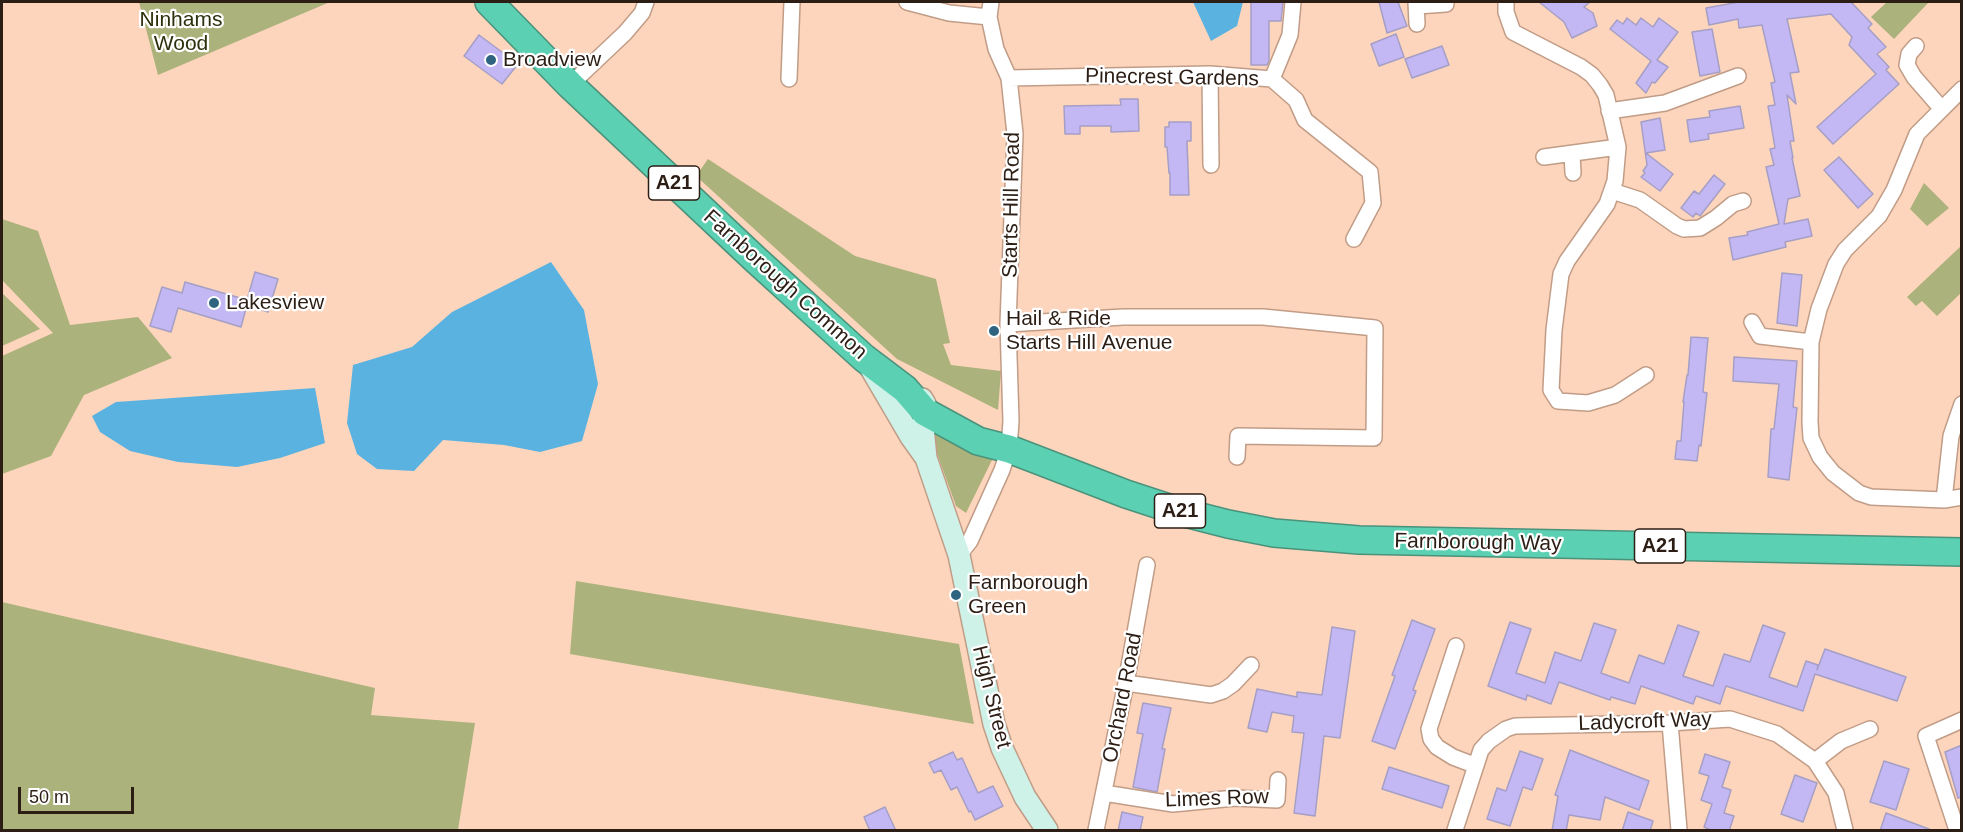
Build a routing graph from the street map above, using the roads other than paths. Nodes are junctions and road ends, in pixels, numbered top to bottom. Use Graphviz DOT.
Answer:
graph roads {
  1 [pos="489,2"];
  2 [pos="646,2"];
  3 [pos="792,2"];
  4 [pos="907,2"];
  5 [pos="991,2"];
  6 [pos="1293,2"];
  7 [pos="1506,2"];
  8 [pos="1417,4"];
  9 [pos="1446,4"];
  10 [pos="989,17"];
  11 [pos="1417,24"];
  12 [pos="1916,46"];
  13 [pos="1210,74"];
  14 [pos="1738,76"];
  15 [pos="1009,78"];
  16 [pos="789,79"];
  17 [pos="1272,80"];
  18 [pos="570,84"];
  19 [pos="1962,88"];
  20 [pos="1941,108"];
  21 [pos="1609,111"];
  22 [pos="1618,147"];
  23 [pos="1572,154"];
  24 [pos="1545,157"];
  25 [pos="1211,165"];
  26 [pos="1573,173"];
  27 [pos="1612,191"];
  28 [pos="1743,201"];
  29 [pos="1354,239"];
  30 [pos="1752,322"];
  31 [pos="1008,324"];
  32 [pos="1811,342"];
  33 [pos="864,358"];
  34 [pos="1646,375"];
  35 [pos="916,398"];
  36 [pos="1962,404"];
  37 [pos="1009,449"];
  38 [pos="1237,457"];
  39 [pos="926,458"];
  40 [pos="1962,497"];
  41 [pos="1944,500"];
  42 [pos="1962,552"];
  43 [pos="959,555"];
  44 [pos="1148,565"];
  45 [pos="1456,646"];
  46 [pos="1251,665"];
  47 [pos="1126,683"];
  48 [pos="1962,720"];
  49 [pos="1670,723"];
  50 [pos="1870,729"];
  51 [pos="1815,761"];
  52 [pos="1474,765"];
  53 [pos="1278,780"];
  54 [pos="1104,793"];
  55 [pos="1047,831"];
  56 [pos="1096,831"];
  57 [pos="1455,831"];
  58 [pos="1679,831"];
  59 [pos="1845,831"];
  60 [pos="1957,831"];
  1 -- 18 [label="highway, Farnborough Common / A21"];
  2 -- 18 [label="street"];
  3 -- 16 [label="street"];
  4 -- 10 [label="street"];
  5 -- 10 [label="street, Starts Hill Road"];
  6 -- 17 [label="street"];
  7 -- 21 [label="street"];
  8 -- 9 [label="street"];
  8 -- 11 [label="street"];
  10 -- 15 [label="street, Starts Hill Road"];
  12 -- 20 [label="street"];
  13 -- 15 [label="street, Pinecrest Gardens"];
  13 -- 17 [label="street, Pinecrest Gardens"];
  13 -- 25 [label="street"];
  14 -- 21 [label="street"];
  15 -- 31 [label="street, Starts Hill Road"];
  17 -- 29 [label="street, Pinecrest Gardens"];
  18 -- 33 [label="highway, Farnborough Common / A21"];
  19 -- 20 [label="street"];
  20 -- 32 [label="street"];
  21 -- 22 [label="street"];
  22 -- 23 [label="street"];
  22 -- 27 [label="street"];
  23 -- 24 [label="street"];
  23 -- 26 [label="street"];
  27 -- 28 [label="street"];
  27 -- 34 [label="street"];
  30 -- 32 [label="street"];
  31 -- 37 [label="street, Starts Hill Road"];
  31 -- 38 [label="street"];
  32 -- 41 [label="street"];
  33 -- 35 [label="highway, Farnborough Common / A21"];
  33 -- 39 [label="main road, High Street"];
  35 -- 37 [label="highway, Farnborough Common / A21"];
  35 -- 39 [label="main road, High Street"];
  36 -- 41 [label="street"];
  37 -- 42 [label="highway, Farnborough Way / A21"];
  37 -- 43 [label="street"];
  39 -- 43 [label="main road, High Street"];
  40 -- 41 [label="street"];
  43 -- 55 [label="main road, High Street"];
  44 -- 47 [label="street, Orchard Road"];
  45 -- 52 [label="street"];
  46 -- 47 [label="street"];
  47 -- 54 [label="street, Orchard Road"];
  48 -- 60 [label="street"];
  49 -- 51 [label="street, Ladycroft Way"];
  49 -- 52 [label="street, Ladycroft Way"];
  49 -- 58 [label="street"];
  50 -- 51 [label="street"];
  51 -- 59 [label="street, Ladycroft Way"];
  52 -- 57 [label="street, Ladycroft Way"];
  53 -- 54 [label="street, Limes Row"];
  54 -- 56 [label="street, Orchard Road"];
}
